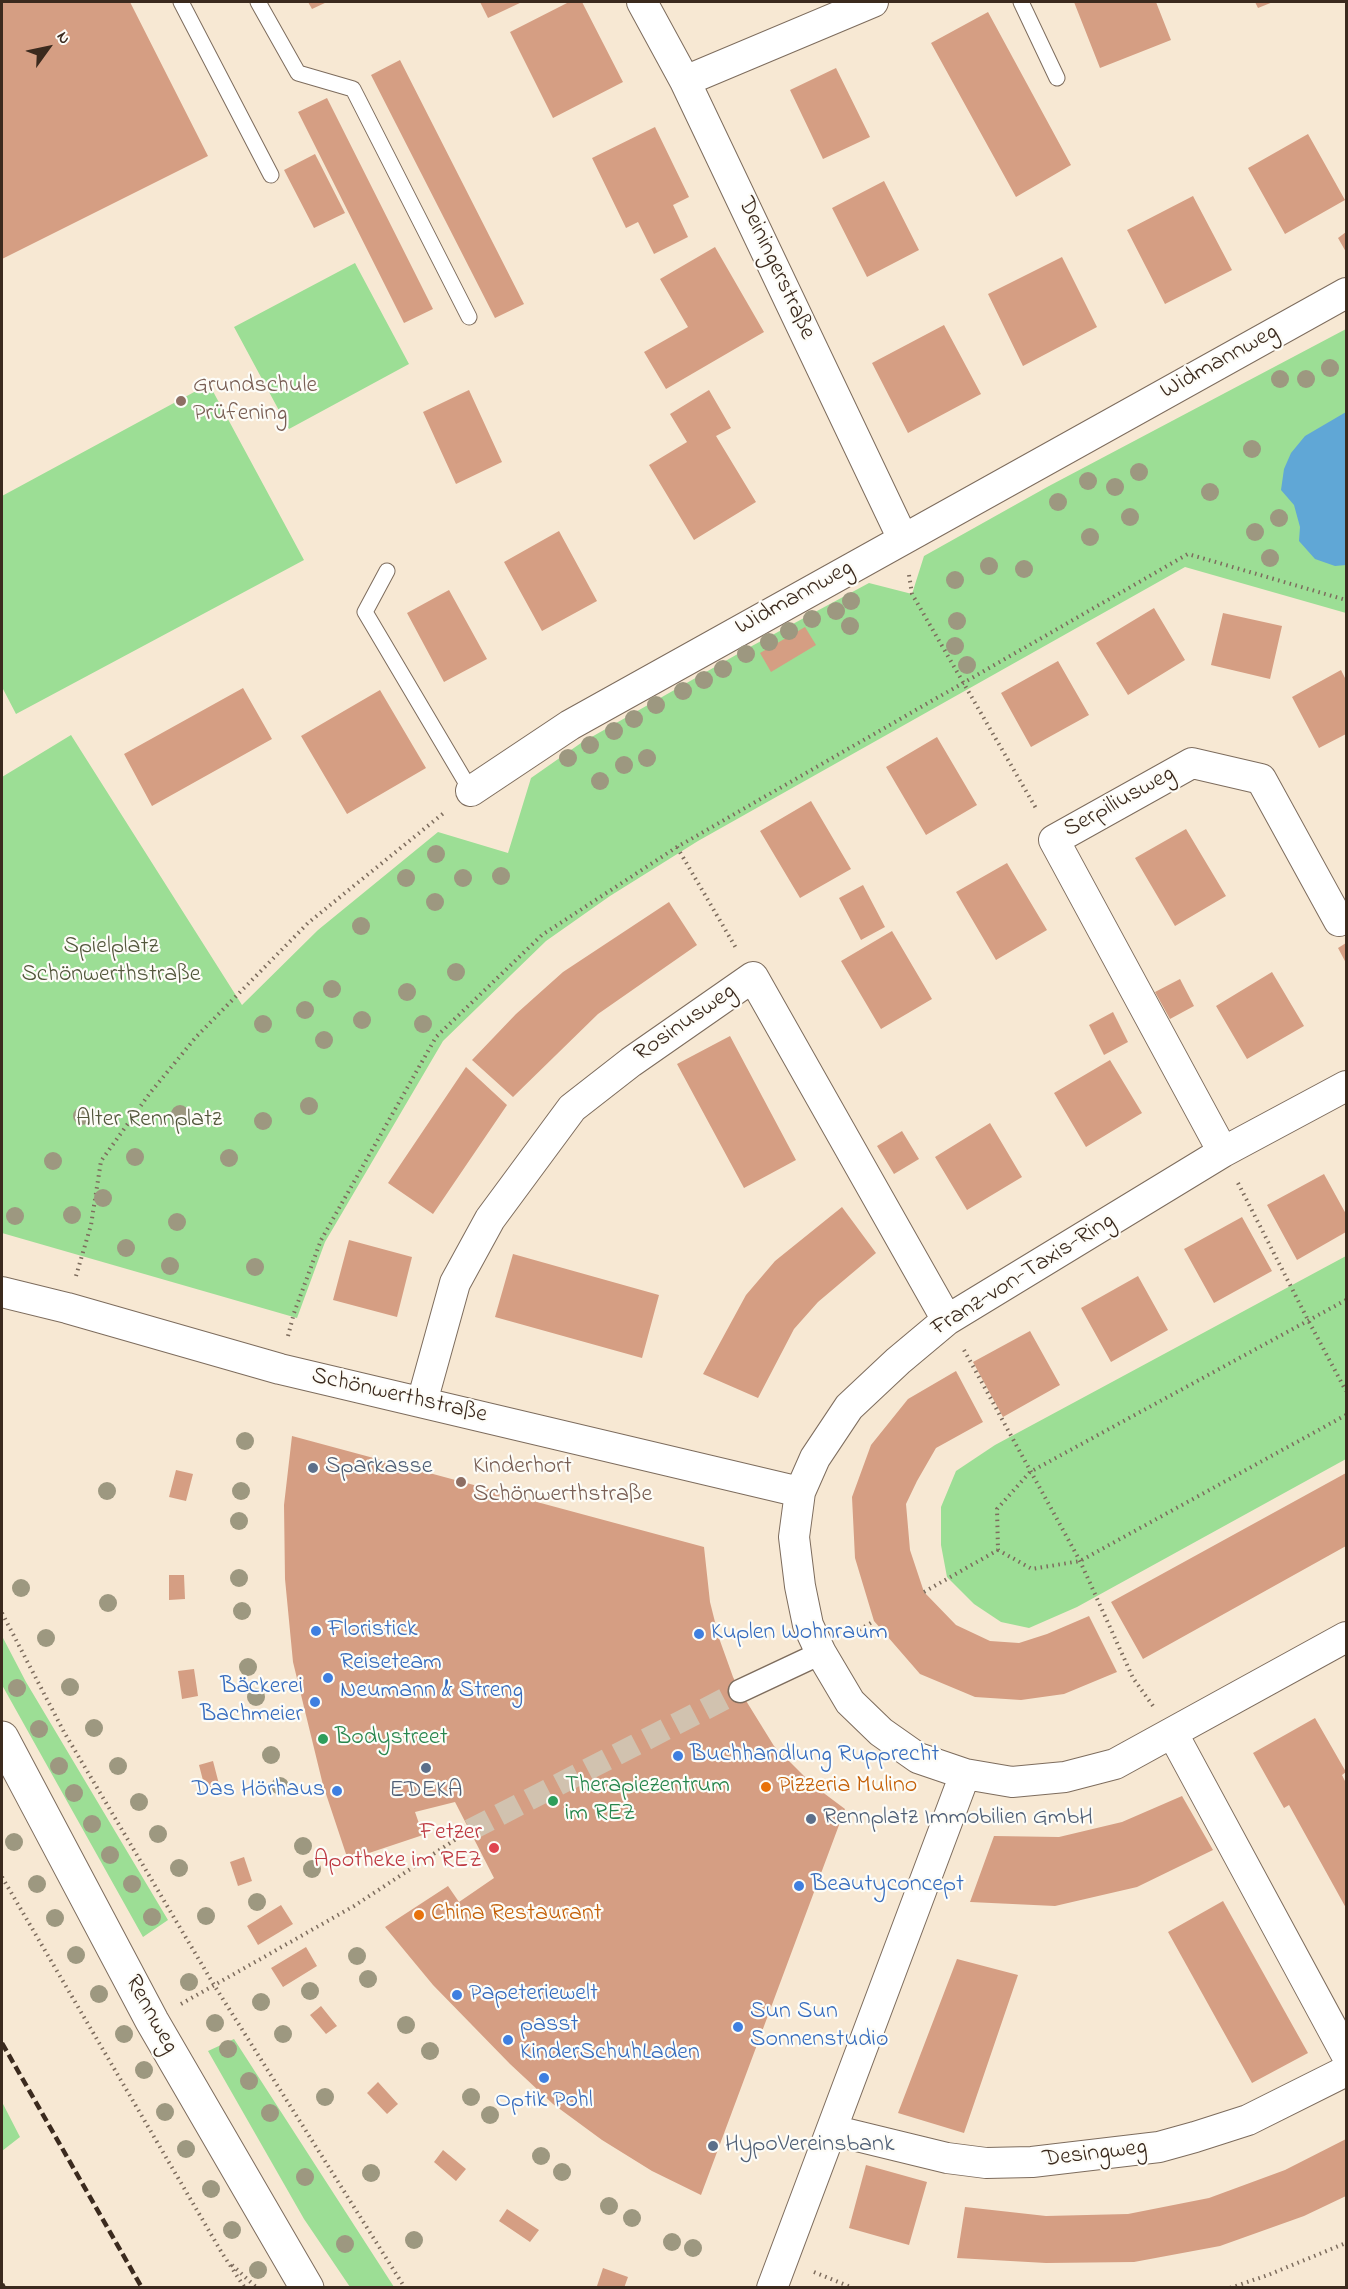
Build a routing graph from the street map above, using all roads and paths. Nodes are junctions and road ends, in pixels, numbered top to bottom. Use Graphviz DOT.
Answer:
graph roads {
  1 [pos="181,2"];
  2 [pos="258,2"];
  3 [pos="642,2"];
  4 [pos="873,2"];
  5 [pos="1021,2"];
  6 [pos="1057,78"];
  7 [pos="685,81"];
  8 [pos="271,175"];
  9 [pos="1347,293"];
  10 [pos="469,317"];
  11 [pos="903,539"];
  12 [pos="387,571"];
  13 [pos="1347,600"];
  14 [pos="963,683"];
  15 [pos="471,790"];
  16 [pos="1054,840"];
  17 [pos="677,847"];
  18 [pos="1347,917"];
  19 [pos="753,977"];
  20 [pos="1347,1086"];
  21 [pos="1223,1152"];
  22 [pos="2,1292"];
  23 [pos="1347,1300"];
  24 [pos="67,1308"];
  25 [pos="947,1320"];
  26 [pos="1308,1320"];
  27 [pos="280,1369"];
  28 [pos="1347,1391"];
  29 [pos="422,1402"];
  30 [pos="1347,1414"];
  31 [pos="1030,1472"];
  32 [pos="800,1492"];
  33 [pos="998,1550"];
  34 [pos="1080,1561"];
  35 [pos="924,1592"];
  36 [pos="2,1613"];
  37 [pos="1347,1637"];
  38 [pos="821,1653"];
  39 [pos="740,1691"];
  40 [pos="1173,1734"];
  41 [pos="2,1738"];
  42 [pos="965,1774"];
  43 [pos="470,1830"];
  44 [pos="2,1877"];
  45 [pos="214,1985"];
  46 [pos="152,2021"];
  47 [pos="1347,2055"];
  48 [pos="1347,2071"];
  49 [pos="832,2130"];
  50 [pos="1347,2243"];
  51 [pos="222,2253"];
  52 [pos="782,2259"];
  53 [pos="245,2288"];
  54 [pos="257,2288"];
  55 [pos="308,2288"];
  56 [pos="405,2288"];
  57 [pos="772,2288"];
  58 [pos="853,2288"];
  59 [pos="1230,2288"];
  1 -- 8 [label="lane"];
  2 -- 10 [label="lane"];
  3 -- 7 [label="street, Deiningerstraße"];
  4 -- 7 [label="street"];
  5 -- 6 [label="lane"];
  7 -- 11 [label="street, Deiningerstraße"];
  9 -- 11 [label="street, Widmannweg"];
  11 -- 14 [label="path"];
  11 -- 15 [label="street, Widmannweg"];
  12 -- 15 [label="lane"];
  13 -- 14 [label="path"];
  14 -- 16 [label="path"];
  14 -- 17 [label="path"];
  15 -- 24 [label="path"];
  16 -- 18 [label="street, Serpiliusweg"];
  16 -- 21 [label="street, Serpiliusweg"];
  17 -- 19 [label="path"];
  17 -- 27 [label="path"];
  19 -- 25 [label="street, Rosinusweg"];
  19 -- 29 [label="street, Rosinusweg"];
  20 -- 21 [label="street, Franz-von-Taxis-Ring"];
  21 -- 25 [label="street, Franz-von-Taxis-Ring"];
  21 -- 26 [label="path"];
  22 -- 24 [label="street, Schönwerthstraße"];
  23 -- 26 [label="path"];
  24 -- 27 [label="street, Schönwerthstraße"];
  25 -- 31 [label="path"];
  25 -- 32 [label="street, Franz-von-Taxis-Ring"];
  26 -- 28 [label="path"];
  26 -- 31 [label="path"];
  27 -- 29 [label="street, Schönwerthstraße"];
  29 -- 32 [label="street, Schönwerthstraße"];
  30 -- 34 [label="path"];
  31 -- 33 [label="path"];
  31 -- 34 [label="path"];
  32 -- 38 [label="street, Franz-von-Taxis-Ring"];
  33 -- 34 [label="path"];
  33 -- 35 [label="path"];
  34 -- 40 [label="path"];
  36 -- 45 [label="path"];
  37 -- 40 [label="street, Franz-von-Taxis-Ring"];
  38 -- 39 [label="street"];
  38 -- 42 [label="street, Franz-von-Taxis-Ring"];
  40 -- 42 [label="street, Franz-von-Taxis-Ring"];
  40 -- 47 [label="street"];
  41 -- 46 [label="street, Rennweg"];
  42 -- 49 [label="street"];
  43 -- 45 [label="path"];
  44 -- 51 [label="path"];
  45 -- 46 [label="path"];
  45 -- 56 [label="path"];
  46 -- 55 [label="street, Rennweg"];
  48 -- 49 [label="street, Desingweg"];
  49 -- 52 [label="street"];
  50 -- 59 [label="path"];
  51 -- 53 [label="path"];
  51 -- 54 [label="path"];
  52 -- 57 [label="street"];
  52 -- 58 [label="path"];
}
